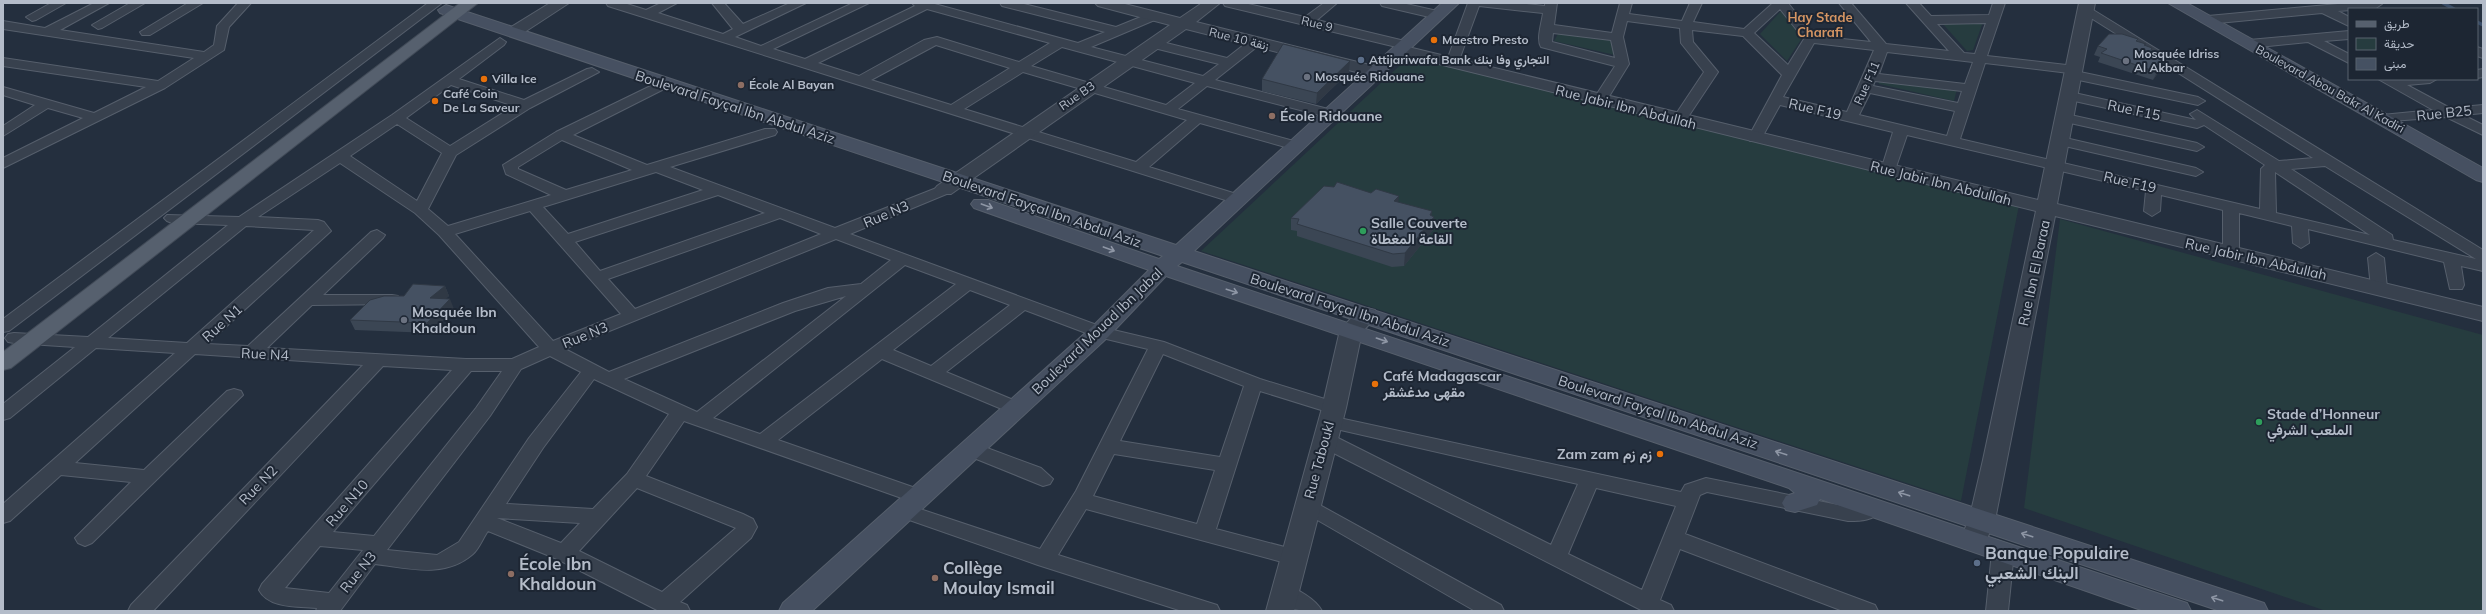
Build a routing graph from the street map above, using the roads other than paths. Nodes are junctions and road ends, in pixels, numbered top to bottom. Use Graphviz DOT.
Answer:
graph roads {
  1 [pos="60,3"];
  2 [pos="102,3"];
  3 [pos="139,3"];
  4 [pos="197,3"];
  5 [pos="230,3"];
  6 [pos="245,3"];
  7 [pos="562,3"];
  8 [pos="612,3"];
  9 [pos="671,3"];
  10 [pos="718,3"];
  11 [pos="771,3"];
  12 [pos="800,3"];
  13 [pos="863,3"];
  14 [pos="1006,3"];
  15 [pos="1103,3"];
  16 [pos="1212,3"];
  17 [pos="1229,3"];
  18 [pos="1331,3"];
  19 [pos="1386,3"];
  20 [pos="1451,3"];
  21 [pos="1474,3"];
  22 [pos="1483,3"];
  23 [pos="1626,3"];
  24 [pos="1696,3"];
  25 [pos="1781,3"];
  26 [pos="1845,3"];
  27 [pos="1912,3"];
  28 [pos="1999,3"];
  29 [pos="2176,3"];
  30 [pos="2312,3"];
  31 [pos="922,4"];
  32 [pos="2379,5"];
  33 [pos="1550,7"];
  34 [pos="2087,7"];
  35 [pos="788,9"];
  36 [pos="2324,9"];
  37 [pos="445,11"];
  38 [pos="649,13"];
  39 [pos="1438,15"];
  40 [pos="1153,16"];
  41 [pos="32,17"];
  42 [pos="1622,17"];
  43 [pos="977,19"];
  44 [pos="1993,19"];
  45 [pos="1928,20"];
  46 [pos="2208,20"];
  47 [pos="1308,21"];
  48 [pos="2348,21"];
  49 [pos="1182,24"];
  50 [pos="3,25"];
  51 [pos="98,25"];
  52 [pos="1686,25"];
  53 [pos="1546,28"];
  54 [pos="741,30"];
  55 [pos="1115,31"];
  56 [pos="46,32"];
  57 [pos="146,32"];
  58 [pos="1747,33"];
  59 [pos="2348,35"];
  60 [pos="507,37"];
  61 [pos="1617,37"];
  62 [pos="723,38"];
  63 [pos="2311,38"];
  64 [pos="1810,39"];
  65 [pos="1060,42"];
  66 [pos="1254,43"];
  67 [pos="1154,44"];
  68 [pos="2249,44"];
  69 [pos="1080,47"];
  70 [pos="1882,47"];
  71 [pos="1402,48"];
  72 [pos="762,50"];
  73 [pos="206,56"];
  74 [pos="1960,56"];
  75 [pos="2348,58"];
  76 [pos="1980,59"];
  77 [pos="1128,61"];
  78 [pos="3,62"];
  79 [pos="1228,62"];
  80 [pos="1452,63"];
  81 [pos="806,64"];
  82 [pos="1623,64"];
  83 [pos="1020,67"];
  84 [pos="592,72"];
  85 [pos="1376,72"];
  86 [pos="2074,73"];
  87 [pos="1788,74"];
  88 [pos="450,80"];
  89 [pos="2410,80"];
  90 [pos="860,81"];
  91 [pos="1204,81"];
  92 [pos="2198,81"];
  93 [pos="2389,81"];
  94 [pos="1868,82"];
  95 [pos="160,85"];
  96 [pos="656,86"];
  97 [pos="1089,88"];
  98 [pos="1969,88"];
  99 [pos="3,91"];
  100 [pos="2070,96"];
  101 [pos="1600,100"];
  102 [pos="1777,100"];
  103 [pos="45,104"];
  104 [pos="525,105"];
  105 [pos="1962,108"];
  106 [pos="2483,109"];
  107 [pos="952,110"];
  108 [pos="1168,110"];
  109 [pos="2197,113"];
  110 [pos="2448,113"];
  111 [pos="1331,114"];
  112 [pos="96,118"];
  113 [pos="397,118"];
  114 [pos="1198,118"];
  115 [pos="1851,118"];
  116 [pos="2066,118"];
  117 [pos="2382,119"];
  118 [pos="1679,120"];
  119 [pos="1901,130"];
  120 [pos="3,132"];
  121 [pos="770,132"];
  122 [pos="2483,132"];
  123 [pos="1025,133"];
  124 [pos="561,135"];
  125 [pos="1756,138"];
  126 [pos="1952,141"];
  127 [pos="2061,141"];
  128 [pos="1296,146"];
  129 [pos="2197,147"];
  130 [pos="450,152"];
  131 [pos="340,156"];
  132 [pos="2327,161"];
  133 [pos="4,163"];
  134 [pos="2056,165"];
  135 [pos="2275,166"];
  136 [pos="1140,167"];
  137 [pos="651,169"];
  138 [pos="1888,170"];
  139 [pos="2196,172"];
  140 [pos="2483,176"];
  141 [pos="951,186"];
  142 [pos="2154,187"];
  143 [pos="718,190"];
  144 [pos="564,195"];
  145 [pos="2196,197"];
  146 [pos="1238,199"];
  147 [pos="533,205"];
  148 [pos="2231,206"];
  149 [pos="2047,209"];
  150 [pos="420,210"];
  151 [pos="2152,211"];
  152 [pos="780,213"];
  153 [pos="2268,214"];
  154 [pos="181,218"];
  155 [pos="244,220"];
  156 [pos="2299,222"];
  157 [pos="445,232"];
  158 [pos="837,234"];
  159 [pos="377,235"];
  160 [pos="566,240"];
  161 [pos="2301,243"];
  162 [pos="2398,246"];
  163 [pos="2231,253"];
  164 [pos="2483,257"];
  165 [pos="2376,258"];
  166 [pos="903,259"];
  167 [pos="2452,259"];
  168 [pos="1170,261"];
  169 [pos="2483,266"];
  170 [pos="598,277"];
  171 [pos="968,283"];
  172 [pos="2456,285"];
  173 [pos="866,288"];
  174 [pos="2379,288"];
  175 [pos="308,300"];
  176 [pos="402,300"];
  177 [pos="1023,303"];
  178 [pos="2483,314"];
  179 [pos="632,316"];
  180 [pos="1360,322"];
  181 [pos="1100,332"];
  182 [pos="7,337"];
  183 [pos="33,339"];
  184 [pos="90,344"];
  185 [pos="1158,346"];
  186 [pos="550,349"];
  187 [pos="191,350"];
  188 [pos="880,351"];
  189 [pos="251,353"];
  190 [pos="378,360"];
  191 [pos="3,363"];
  192 [pos="466,365"];
  193 [pos="515,365"];
  194 [pos="933,374"];
  195 [pos="600,375"];
  196 [pos="1254,383"];
  197 [pos="234,395"];
  198 [pos="1016,408"];
  199 [pos="680,412"];
  200 [pos="3,414"];
  201 [pos="699,420"];
  202 [pos="1329,423"];
  203 [pos="762,443"];
  204 [pos="1108,446"];
  205 [pos="971,450"];
  206 [pos="1226,465"];
  207 [pos="57,468"];
  208 [pos="148,478"];
  209 [pos="634,479"];
  210 [pos="1043,479"];
  211 [pos="1590,480"];
  212 [pos="1795,492"];
  213 [pos="1081,500"];
  214 [pos="1687,501"];
  215 [pos="910,503"];
  216 [pos="1307,505"];
  217 [pos="3,516"];
  218 [pos="487,516"];
  219 [pos="600,517"];
  220 [pos="1982,520"];
  221 [pos="1204,533"];
  222 [pos="85,538"];
  223 [pos="317,538"];
  224 [pos="1674,538"];
  225 [pos="1973,541"];
  226 [pos="376,550"];
  227 [pos="2004,552"];
  228 [pos="564,553"];
  229 [pos="1293,557"];
  230 [pos="1556,557"];
  231 [pos="1045,560"];
  232 [pos="1281,602"];
  233 [pos="330,606"];
  234 [pos="672,607"];
  235 [pos="1655,607"];
  236 [pos="1857,609"];
  237 [pos="139,611"];
  238 [pos="793,611"];
  239 [pos="1209,611"];
  240 [pos="1311,611"];
  241 [pos="1493,611"];
  242 [pos="1997,611"];
  243 [pos="2177,611"];
  244 [pos="2254,611"];
  1 -- 41 [label="street"];
  2 -- 56 [label="street"];
  3 -- 51 [label="street"];
  4 -- 57 [label="street"];
  5 -- 6 [label="street"];
  6 -- 73 [label="street"];
  7 -- 60 [label="street"];
  8 -- 38 [label="street"];
  9 -- 38 [label="street"];
  10 -- 54 [label="street"];
  11 -- 35 [label="street"];
  12 -- 35 [label="street"];
  13 -- 72 [label="street"];
  14 -- 43 [label="street"];
  14 -- 55 [label="street"];
  15 -- 40 [label="street, Rue 10 زنقة"];
  16 -- 49 [label="street, Rue B3"];
  17 -- 47 [label="street, Rue 9"];
  18 -- 47 [label="street"];
  19 -- 39 [label="street"];
  20 -- 39 [label="main road, Boulevard Mouad Ibn Jabal"];
  21 -- 80 [label="street"];
  22 -- 33 [label="street"];
  23 -- 42 [label="street"];
  24 -- 52 [label="street"];
  25 -- 58 [label="street"];
  25 -- 64 [label="street"];
  26 -- 70 [label="street"];
  27 -- 45 [label="street"];
  28 -- 44 [label="street"];
  29 -- 46 [label="main road, Boulevard Abou Bakr Al Kadiri"];
  30 -- 36 [label="street"];
  31 -- 43 [label="street"];
  31 -- 81 [label="street"];
  32 -- 36 [label="street"];
  33 -- 53 [label="street"];
  34 -- 86 [label="street, Rue Ibn El Baraa"];
  34 -- 92 [label="street"];
  35 -- 54 [label="street"];
  36 -- 46 [label="street"];
  36 -- 48 [label="street"];
  37 -- 60 [label="main road, Boulevard Fayçal Ibn Abdul Aziz"];
  37 -- 154 [label="main road"];
  37 -- 182 [label="street"];
  38 -- 62 [label="street"];
  39 -- 71 [label="main road, Boulevard Mouad Ibn Jabal"];
  40 -- 49 [label="street, Rue 10 زنقة"];
  40 -- 55 [label="street"];
  42 -- 52 [label="street"];
  42 -- 61 [label="street"];
  43 -- 65 [label="street"];
  44 -- 45 [label="street"];
  44 -- 76 [label="street"];
  45 -- 74 [label="street"];
  46 -- 68 [label="main road, Boulevard Abou Bakr Al Kadiri"];
  47 -- 71 [label="street, Rue 9"];
  49 -- 66 [label="street, Rue 10 زنقة"];
  49 -- 67 [label="street, Rue B3"];
  50 -- 56 [label="street"];
  52 -- 58 [label="street"];
  52 -- 118 [label="street"];
  53 -- 61 [label="street"];
  53 -- 82 [label="street"];
  54 -- 62 [label="street"];
  55 -- 69 [label="street"];
  56 -- 73 [label="street"];
  58 -- 87 [label="street"];
  59 -- 63 [label="street"];
  60 -- 84 [label="main road, Boulevard Fayçal Ibn Abdul Aziz"];
  60 -- 88 [label="street"];
  60 -- 96 [label="main road, Boulevard Fayçal Ibn Abdul Aziz"];
  61 -- 82 [label="street"];
  62 -- 72 [label="street"];
  63 -- 68 [label="street"];
  63 -- 75 [label="street"];
  64 -- 70 [label="street"];
  64 -- 87 [label="street"];
  65 -- 69 [label="street"];
  65 -- 83 [label="street"];
  66 -- 79 [label="street"];
  66 -- 85 [label="street, Rue 10 زنقة"];
  67 -- 77 [label="street, Rue B3"];
  67 -- 79 [label="street"];
  68 -- 117 [label="main road, Boulevard Abou Bakr Al Kadiri"];
  69 -- 77 [label="street"];
  70 -- 74 [label="street"];
  70 -- 94 [label="street, Rue F11"];
  71 -- 80 [label="street, Rue Jabir Ibn Abdullah"];
  71 -- 85 [label="main road, Boulevard Mouad Ibn Jabal"];
  72 -- 81 [label="street"];
  73 -- 95 [label="street"];
  74 -- 76 [label="street"];
  76 -- 86 [label="street"];
  76 -- 98 [label="street"];
  77 -- 91 [label="street"];
  77 -- 97 [label="street, Rue B3"];
  78 -- 95 [label="street"];
  79 -- 91 [label="street"];
  80 -- 101 [label="street, Rue Jabir Ibn Abdullah"];
  81 -- 90 [label="street"];
  82 -- 101 [label="street"];
  83 -- 90 [label="street"];
  83 -- 97 [label="street"];
  83 -- 107 [label="street"];
  84 -- 96 [label="main road, Boulevard Fayçal Ibn Abdul Aziz"];
  84 -- 104 [label="street"];
  85 -- 111 [label="main road, Boulevard Mouad Ibn Jabal"];
  86 -- 100 [label="street, Rue Ibn El Baraa"];
  86 -- 109 [label="street"];
  87 -- 102 [label="street"];
  88 -- 104 [label="street"];
  88 -- 113 [label="street"];
  89 -- 93 [label="street"];
  90 -- 107 [label="street"];
  91 -- 108 [label="street"];
  91 -- 111 [label="street"];
  92 -- 109 [label="street"];
  92 -- 132 [label="street"];
  93 -- 110 [label="street"];
  94 -- 98 [label="street"];
  94 -- 105 [label="street"];
  94 -- 115 [label="street, Rue F11"];
  95 -- 112 [label="street"];
  96 -- 121 [label="main road, Boulevard Fayçal Ibn Abdul Aziz"];
  96 -- 124 [label="street"];
  96 -- 141 [label="main road, Boulevard Fayçal Ibn Abdul Aziz"];
  97 -- 108 [label="street"];
  97 -- 123 [label="street, Rue B3"];
  98 -- 105 [label="street"];
  99 -- 103 [label="street"];
  100 -- 109 [label="street, Rue F15"];
  100 -- 116 [label="street, Rue Ibn El Baraa"];
  101 -- 118 [label="street, Rue Jabir Ibn Abdullah"];
  102 -- 115 [label="street, Rue F19"];
  102 -- 125 [label="street"];
  103 -- 112 [label="street"];
  103 -- 120 [label="street"];
  104 -- 130 [label="street"];
  105 -- 126 [label="street"];
  106 -- 110 [label="street, Rue B25"];
  107 -- 123 [label="street"];
  108 -- 114 [label="street"];
  109 -- 129 [label="street"];
  109 -- 135 [label="street"];
  110 -- 117 [label="street, Rue B25"];
  110 -- 122 [label="street"];
  111 -- 128 [label="main road, Boulevard Mouad Ibn Jabal"];
  112 -- 133 [label="street"];
  113 -- 130 [label="street"];
  113 -- 131 [label="street"];
  114 -- 128 [label="street"];
  114 -- 136 [label="street"];
  115 -- 119 [label="street, Rue F19"];
  116 -- 127 [label="street, Rue Ibn El Baraa"];
  116 -- 129 [label="street"];
  117 -- 140 [label="main road, Boulevard Abou Bakr Al Kadiri"];
  118 -- 125 [label="street, Rue Jabir Ibn Abdullah"];
  119 -- 126 [label="street, Rue F19"];
  119 -- 138 [label="street"];
  121 -- 137 [label="street"];
  121 -- 141 [label="main road, Boulevard Fayçal Ibn Abdul Aziz"];
  123 -- 136 [label="street"];
  123 -- 141 [label="street, Rue B3"];
  124 -- 137 [label="street"];
  124 -- 144 [label="street"];
  125 -- 138 [label="street, Rue Jabir Ibn Abdullah"];
  126 -- 134 [label="street, Rue F19"];
  127 -- 134 [label="street, Rue Ibn El Baraa"];
  127 -- 139 [label="street"];
  128 -- 146 [label="main road, Boulevard Mouad Ibn Jabal"];
  129 -- 139 [label="street"];
  130 -- 150 [label="street"];
  131 -- 150 [label="street"];
  131 -- 155 [label="street"];
  132 -- 135 [label="street"];
  132 -- 164 [label="street"];
  134 -- 142 [label="street, Rue F19"];
  134 -- 149 [label="street, Rue Ibn El Baraa"];
  135 -- 153 [label="street"];
  135 -- 162 [label="street"];
  136 -- 146 [label="street"];
  137 -- 143 [label="street"];
  137 -- 144 [label="street"];
  138 -- 149 [label="street, Rue Jabir Ibn Abdullah"];
  139 -- 145 [label="street"];
  141 -- 158 [label="street, Rue N3"];
  141 -- 168 [label="main road, Boulevard Fayçal Ibn Abdul Aziz"];
  142 -- 145 [label="street, Rue F19"];
  142 -- 151 [label="street"];
  143 -- 152 [label="street"];
  143 -- 160 [label="street"];
  144 -- 147 [label="street"];
  145 -- 148 [label="street, Rue F19"];
  146 -- 168 [label="main road, Boulevard Mouad Ibn Jabal"];
  147 -- 157 [label="street"];
  147 -- 160 [label="street"];
  148 -- 153 [label="street, Rue F19"];
  148 -- 163 [label="street"];
  149 -- 163 [label="street, Rue Jabir Ibn Abdullah"];
  149 -- 220 [label="street, Rue Ibn El Baraa"];
  150 -- 157 [label="street"];
  152 -- 158 [label="street"];
  152 -- 170 [label="street"];
  153 -- 156 [label="street, Rue F19"];
  154 -- 155 [label="street, Rue N1"];
  154 -- 182 [label="main road"];
  154 -- 183 [label="main road"];
  155 -- 184 [label="street"];
  155 -- 187 [label="street, Rue N1"];
  156 -- 161 [label="street"];
  156 -- 162 [label="street, Rue F19"];
  157 -- 186 [label="street"];
  158 -- 166 [label="street"];
  158 -- 179 [label="street, Rue N3"];
  159 -- 175 [label="street"];
  160 -- 170 [label="street"];
  162 -- 167 [label="street, Rue F19"];
  163 -- 174 [label="street, Rue Jabir Ibn Abdullah"];
  165 -- 174 [label="street"];
  166 -- 171 [label="street"];
  166 -- 173 [label="street"];
  167 -- 169 [label="street, Rue F19"];
  167 -- 172 [label="street"];
  168 -- 180 [label="main road, Boulevard Fayçal Ibn Abdul Aziz"];
  168 -- 181 [label="main road, Boulevard Mouad Ibn Jabal"];
  170 -- 179 [label="street"];
  171 -- 177 [label="street"];
  171 -- 188 [label="street"];
  173 -- 195 [label="street"];
  173 -- 201 [label="street"];
  174 -- 178 [label="street, Rue Jabir Ibn Abdullah"];
  175 -- 176 [label="street"];
  175 -- 189 [label="street"];
  177 -- 181 [label="street"];
  177 -- 194 [label="street"];
  179 -- 186 [label="street, Rue N3"];
  180 -- 202 [label="street, Rue Taboukl"];
  180 -- 212 [label="main road, Boulevard Fayçal Ibn Abdul Aziz, one-way"];
  220 -- 180 [label="main road, Boulevard Fayçal Ibn Abdul Aziz, one-way"];
  181 -- 185 [label="street"];
  181 -- 198 [label="main road, Boulevard Mouad Ibn Jabal"];
  182 -- 183 [label="street, Rue N4"];
  183 -- 184 [label="street, Rue N4"];
  183 -- 191 [label="main road"];
  184 -- 187 [label="street, Rue N4"];
  184 -- 200 [label="street"];
  185 -- 196 [label="street"];
  185 -- 204 [label="street"];
  186 -- 193 [label="street, Rue N3"];
  186 -- 195 [label="street"];
  187 -- 189 [label="street, Rue N4"];
  187 -- 207 [label="street, Rue N1"];
  188 -- 194 [label="street"];
  188 -- 203 [label="street"];
  189 -- 190 [label="street, Rue N4"];
  190 -- 192 [label="street, Rue N4"];
  190 -- 237 [label="street, Rue N2"];
  192 -- 193 [label="street, Rue N4"];
  192 -- 223 [label="street, Rue N10"];
  193 -- 226 [label="street, Rue N3"];
  194 -- 198 [label="street"];
  195 -- 199 [label="street"];
  195 -- 218 [label="street"];
  196 -- 202 [label="street"];
  196 -- 206 [label="street"];
  197 -- 208 [label="street"];
  198 -- 205 [label="main road, Boulevard Mouad Ibn Jabal"];
  199 -- 201 [label="street"];
  199 -- 209 [label="street"];
  201 -- 203 [label="street"];
  202 -- 211 [label="street"];
  202 -- 216 [label="street, Rue Taboukl"];
  202 -- 230 [label="street"];
  203 -- 215 [label="street"];
  204 -- 206 [label="street"];
  204 -- 213 [label="street"];
  205 -- 210 [label="street"];
  205 -- 215 [label="main road, Boulevard Mouad Ibn Jabal"];
  206 -- 221 [label="street"];
  207 -- 208 [label="street"];
  207 -- 217 [label="street, Rue N1"];
  208 -- 222 [label="street"];
  209 -- 219 [label="street"];
  209 -- 234 [label="street"];
  211 -- 214 [label="street"];
  211 -- 230 [label="street"];
  212 -- 214 [label="street"];
  212 -- 225 [label="main road, Boulevard Fayçal Ibn Abdul Aziz"];
  213 -- 221 [label="street"];
  213 -- 231 [label="street"];
  214 -- 224 [label="street"];
  215 -- 231 [label="street"];
  215 -- 238 [label="main road, Boulevard Mouad Ibn Jabal"];
  216 -- 229 [label="street, Rue Taboukl"];
  216 -- 241 [label="street"];
  218 -- 219 [label="street"];
  218 -- 226 [label="street"];
  218 -- 228 [label="street"];
  219 -- 228 [label="street"];
  220 -- 225 [label="street, Rue Ibn El Baraa"];
  244 -- 220 [label="main road, Boulevard Fayçal Ibn Abdul Aziz, one-way"];
  221 -- 229 [label="street"];
  223 -- 226 [label="street"];
  223 -- 233 [label="street, Rue N10"];
  224 -- 235 [label="street"];
  224 -- 236 [label="street"];
  225 -- 227 [label="main road, Boulevard Fayçal Ibn Abdul Aziz"];
  226 -- 233 [label="street, Rue N3"];
  227 -- 242 [label="street"];
  227 -- 243 [label="main road, Boulevard Fayçal Ibn Abdul Aziz"];
  228 -- 234 [label="street"];
  229 -- 232 [label="street, Rue Taboukl"];
  230 -- 235 [label="street"];
  231 -- 239 [label="street"];
  232 -- 240 [label="street"];
}
